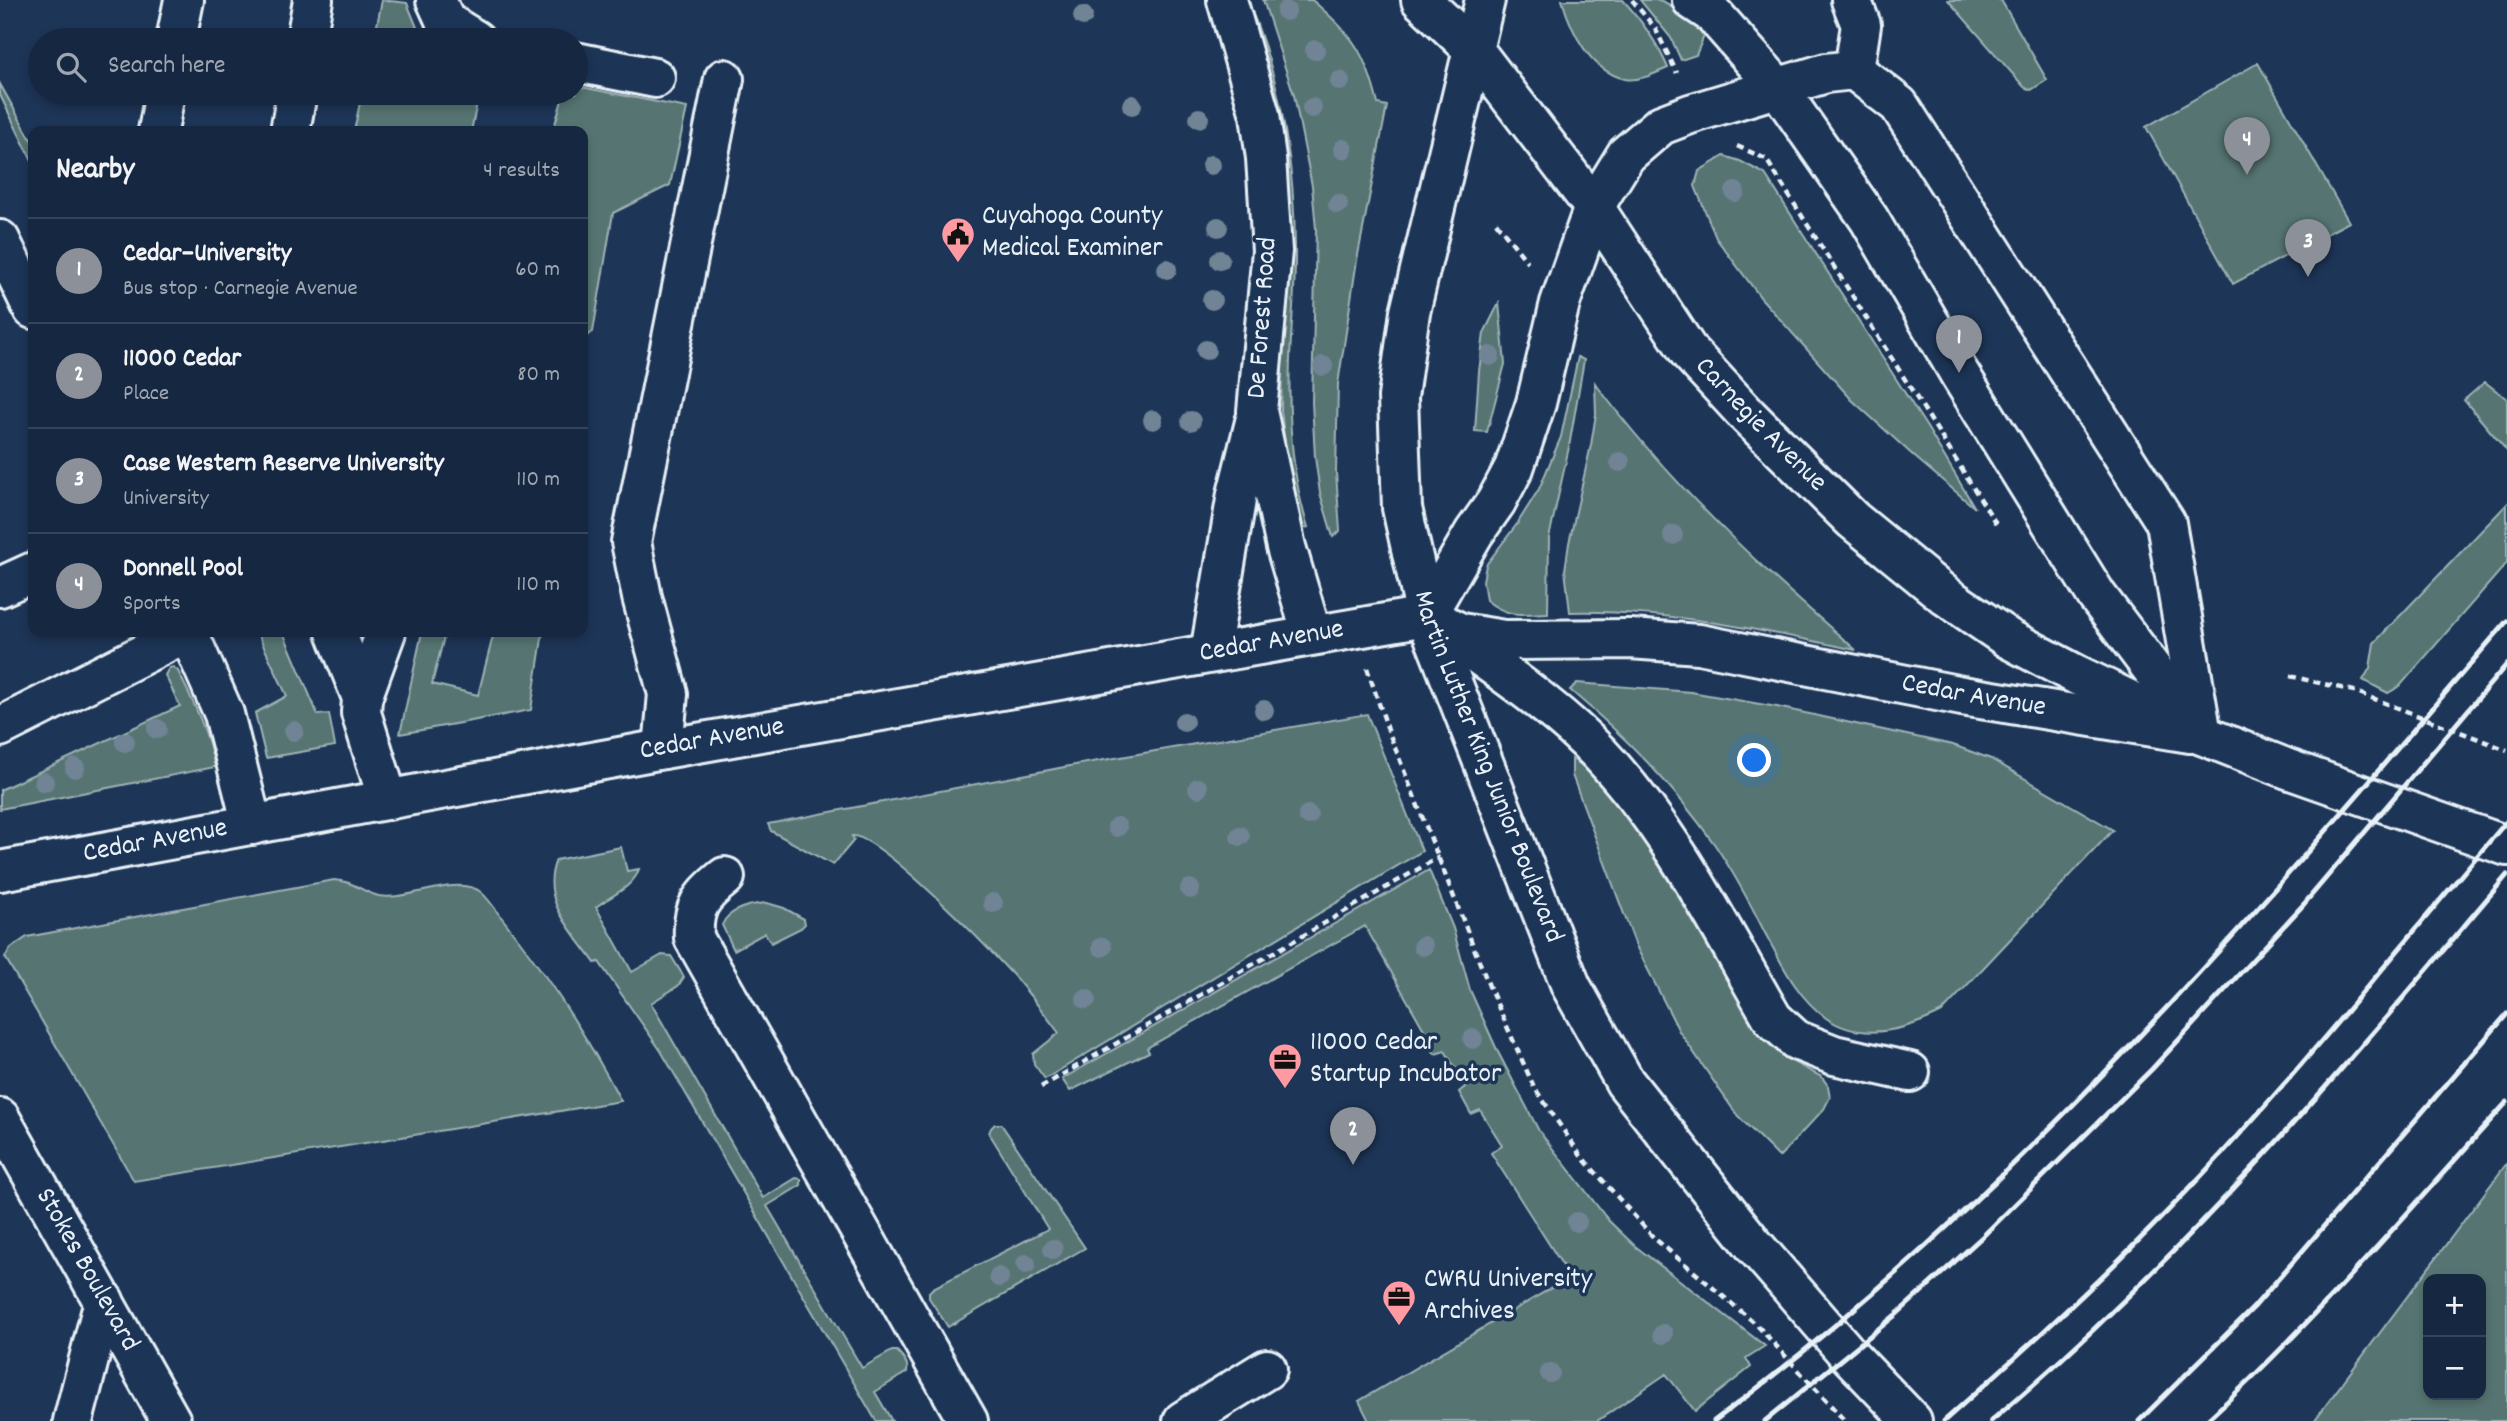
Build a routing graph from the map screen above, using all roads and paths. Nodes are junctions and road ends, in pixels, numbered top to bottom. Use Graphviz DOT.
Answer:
graph roads {
  1 [pos="184,0"];
  2 [pos="313,0"];
  3 [pos="436,0"];
  4 [pos="1227,0"];
  5 [pos="1420,0"];
  6 [pos="1485,0"];
  7 [pos="1632,0"];
  8 [pos="1692,0"];
  9 [pos="1851,0"];
  10 [pos="178,28"];
  11 [pos="308,28"];
  12 [pos="456,28"];
  13 [pos="1474,50"];
  14 [pos="1673,62"];
  15 [pos="588,64"];
  16 [pos="1854,70"];
  17 [pos="654,78"];
  18 [pos="723,79"];
  19 [pos="1777,88"];
  20 [pos="163,105"];
  21 [pos="295,105"];
  22 [pos="159,126"];
  23 [pos="291,126"];
  24 [pos="1730,147"];
  25 [pos="1594,207"];
  26 [pos="1496,222"];
  27 [pos="0,240"];
  28 [pos="1536,274"];
  29 [pos="28,299"];
  30 [pos="1257,411"];
  31 [pos="1995,522"];
  32 [pos="28,574"];
  33 [pos="0,587"];
  34 [pos="1426,616"];
  35 [pos="1312,635"];
  36 [pos="178,637"];
  37 [pos="190,637"];
  38 [pos="337,637"];
  39 [pos="384,637"];
  40 [pos="1210,653"];
  41 [pos="2290,676"];
  42 [pos="362,698"];
  43 [pos="1379,703"];
  44 [pos="0,727"];
  45 [pos="1388,730"];
  46 [pos="2202,735"];
  47 [pos="663,749"];
  48 [pos="2507,750"];
  49 [pos="388,800"];
  50 [pos="252,825"];
  51 [pos="2507,846"];
  52 [pos="1438,857"];
  53 [pos="0,871"];
  54 [pos="725,877"];
  55 [pos="1910,1072"];
  56 [pos="1041,1087"];
  57 [pos="0,1118"];
  58 [pos="104,1301"];
  59 [pos="1267,1369"];
  60 [pos="73,1421"];
  61 [pos="171,1421"];
  62 [pos="968,1421"];
  63 [pos="1182,1421"];
  64 [pos="1912,1421"];
  1 -- 10 [label="street"];
  2 -- 11 [label="street"];
  3 -- 12 [label="street"];
  4 -- 30 [label="street, De Forest Road"];
  5 -- 13 [label="street, Carnegie Avenue"];
  6 -- 13 [label="street, Martin Luther King Junior Boulevard"];
  7 -- 14 [label="path"];
  8 -- 19 [label="street"];
  9 -- 16 [label="street"];
  13 -- 25 [label="street, Carnegie Avenue"];
  13 -- 34 [label="street, Martin Luther King Junior Boulevard"];
  15 -- 17 [label="street"];
  16 -- 19 [label="street"];
  16 -- 46 [label="street"];
  18 -- 47 [label="street"];
  19 -- 25 [label="street"];
  19 -- 46 [label="street"];
  20 -- 22 [label="street"];
  21 -- 23 [label="street"];
  24 -- 31 [label="path"];
  25 -- 34 [label="street"];
  25 -- 46 [label="street, Carnegie Avenue"];
  26 -- 28 [label="path"];
  27 -- 29 [label="street"];
  30 -- 35 [label="street, De Forest Road"];
  30 -- 40 [label="street"];
  32 -- 33 [label="street"];
  34 -- 35 [label="street, Cedar Avenue"];
  34 -- 46 [label="street, Cedar Avenue"];
  34 -- 55 [label="street"];
  34 -- 64 [label="street, Martin Luther King Junior Boulevard"];
  35 -- 40 [label="street, Cedar Avenue"];
  36 -- 44 [label="street"];
  37 -- 50 [label="street"];
  38 -- 42 [label="street"];
  39 -- 42 [label="street"];
  40 -- 47 [label="street, Cedar Avenue"];
  41 -- 48 [label="path"];
  42 -- 49 [label="street"];
  43 -- 45 [label="path"];
  46 -- 51 [label="street, Cedar Avenue"];
  47 -- 49 [label="street, Cedar Avenue"];
  49 -- 50 [label="street, Cedar Avenue"];
  50 -- 53 [label="street, Cedar Avenue"];
  52 -- 56 [label="path"];
  54 -- 62 [label="street"];
  57 -- 58 [label="street, Stokes Boulevard"];
  58 -- 60 [label="street"];
  58 -- 61 [label="street, Stokes Boulevard"];
  59 -- 63 [label="street"];
}
